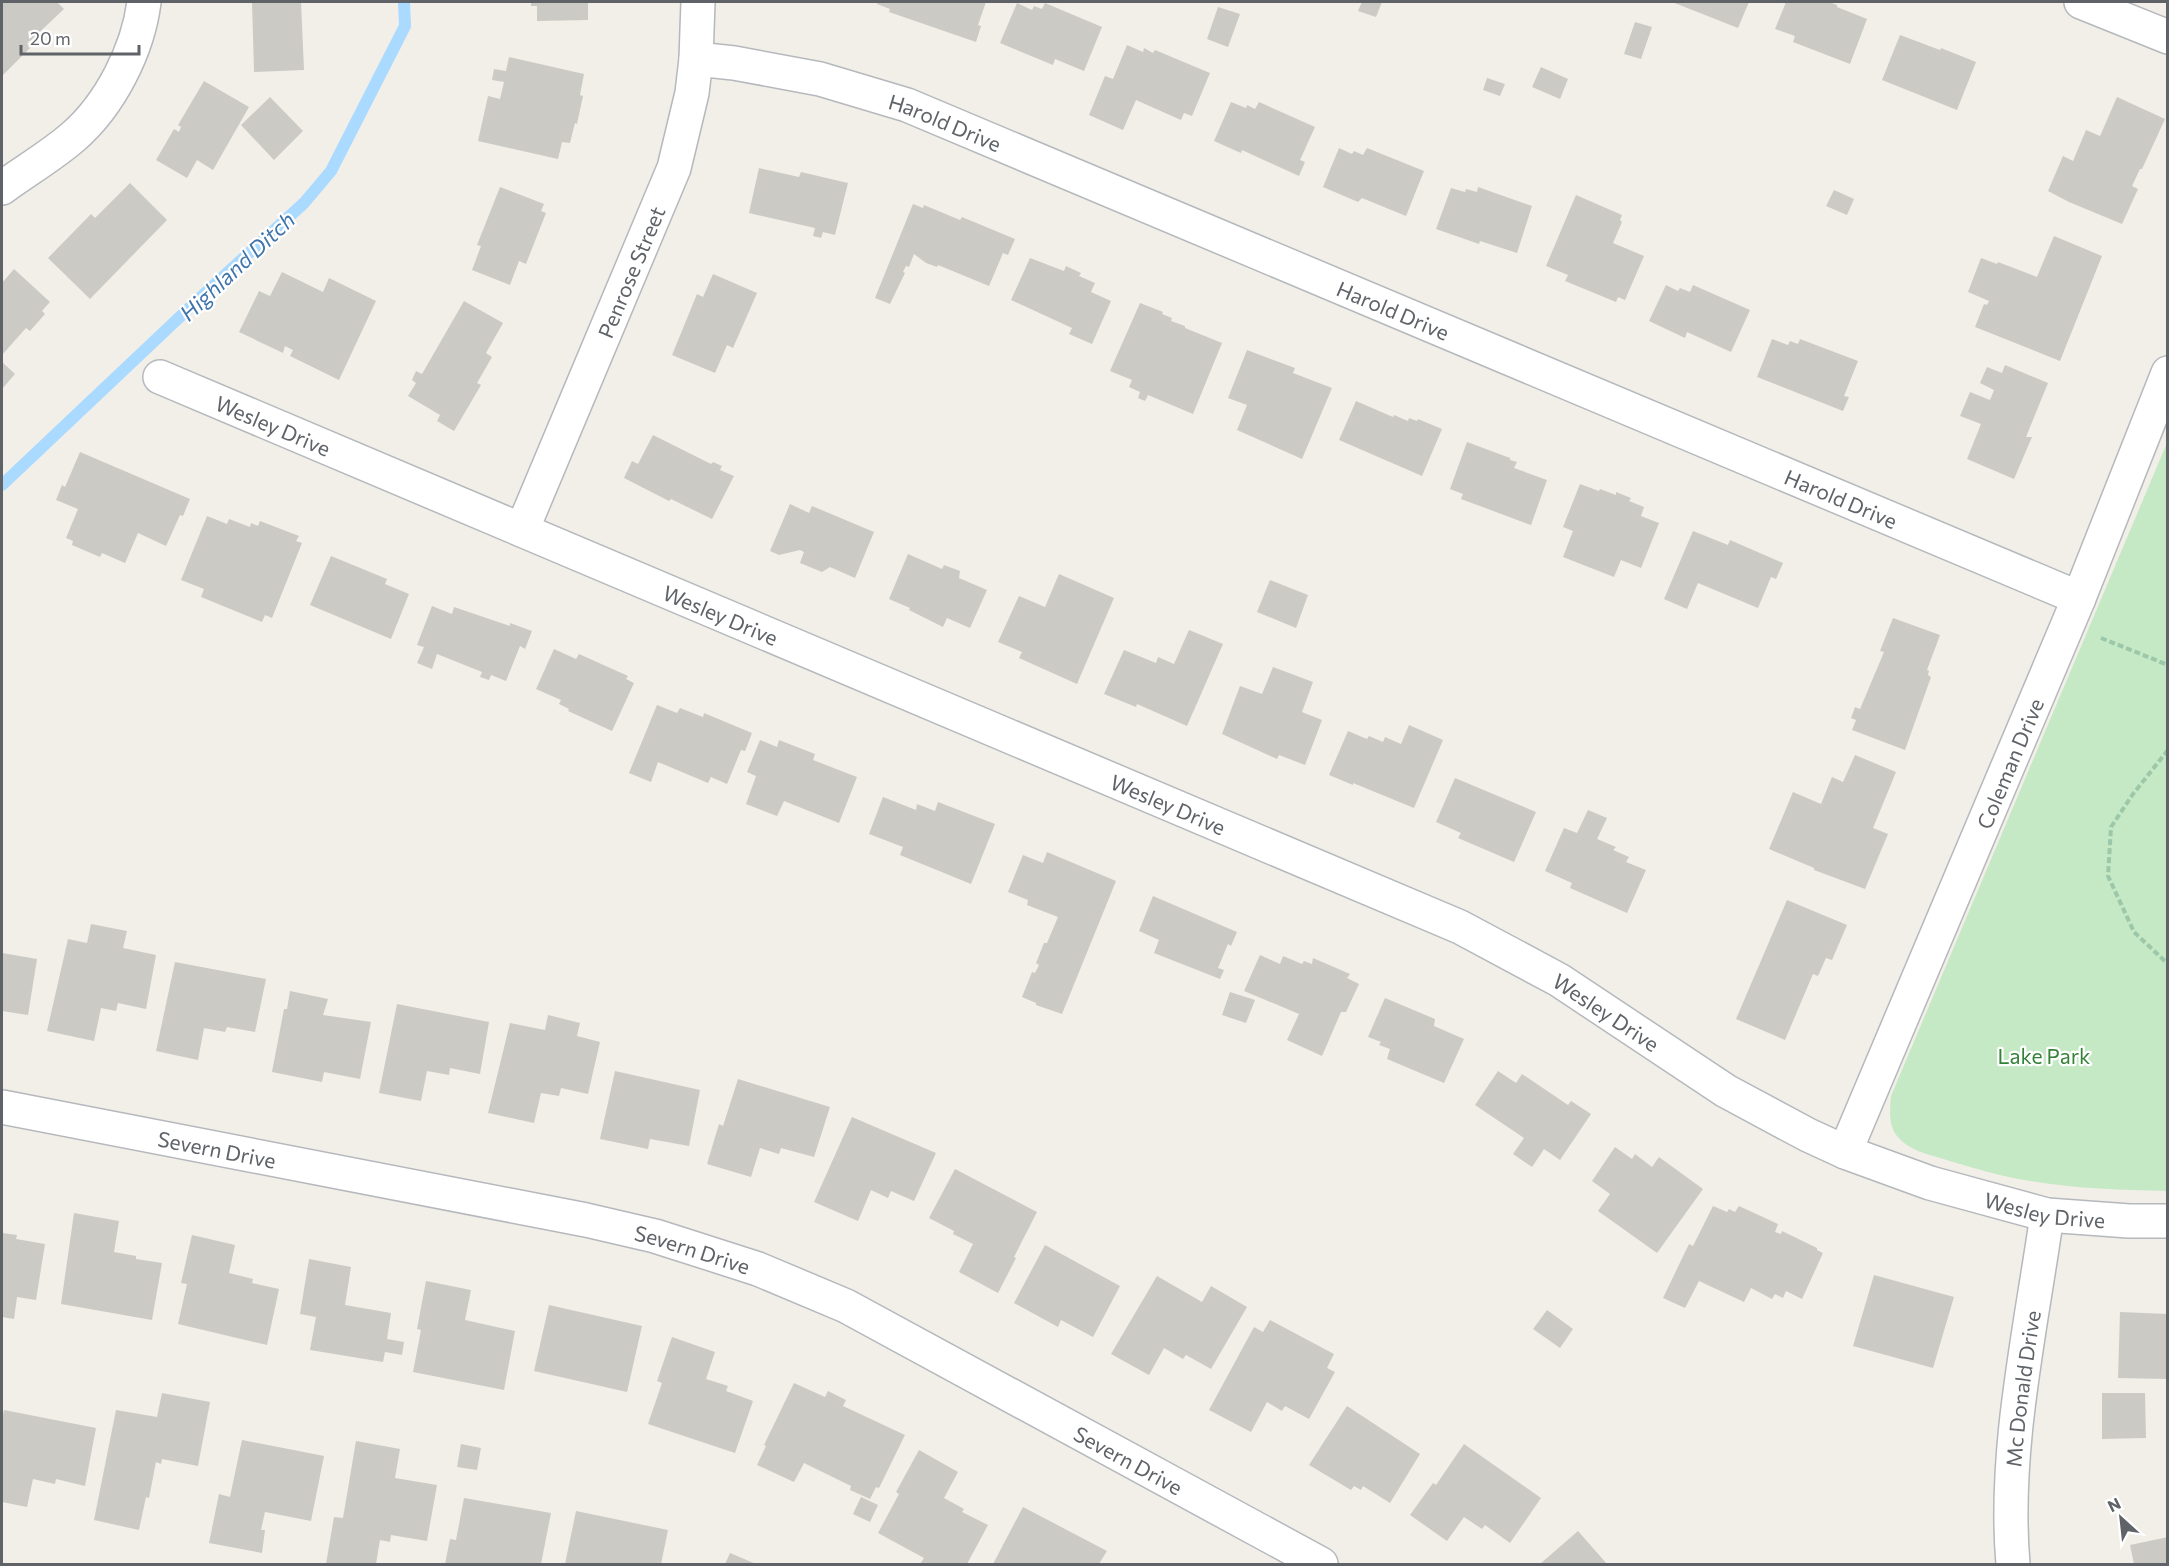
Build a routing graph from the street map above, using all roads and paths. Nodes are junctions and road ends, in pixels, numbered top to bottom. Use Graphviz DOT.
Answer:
graph roads {
  1 [pos="144,2"];
  2 [pos="698,2"];
  3 [pos="2082,2"];
  4 [pos="2168,37"];
  5 [pos="696,59"];
  6 [pos="2,188"];
  7 [pos="2168,373"];
  8 [pos="160,377"];
  9 [pos="522,530"];
  10 [pos="2079,598"];
  11 [pos="2092,634"];
  12 [pos="2168,665"];
  13 [pos="2168,750"];
  14 [pos="2168,964"];
  15 [pos="2,1107"];
  16 [pos="1845,1152"];
  17 [pos="2047,1215"];
  18 [pos="2168,1221"];
  19 [pos="1321,1564"];
  20 [pos="2013,1564"];
  1 -- 6 [label="street"];
  2 -- 5 [label="street, Penrose Street"];
  3 -- 4 [label="street"];
  5 -- 9 [label="street, Penrose Street"];
  5 -- 10 [label="street, Harold Drive"];
  7 -- 10 [label="street, Coleman Drive"];
  8 -- 9 [label="street, Wesley Drive"];
  9 -- 16 [label="street, Wesley Drive"];
  10 -- 16 [label="street, Coleman Drive"];
  11 -- 12 [label="path"];
  13 -- 14 [label="path"];
  15 -- 19 [label="street, Severn Drive"];
  16 -- 17 [label="street, Wesley Drive"];
  17 -- 18 [label="street, Wesley Drive"];
  17 -- 20 [label="street, Mc Donald Drive"];
}
